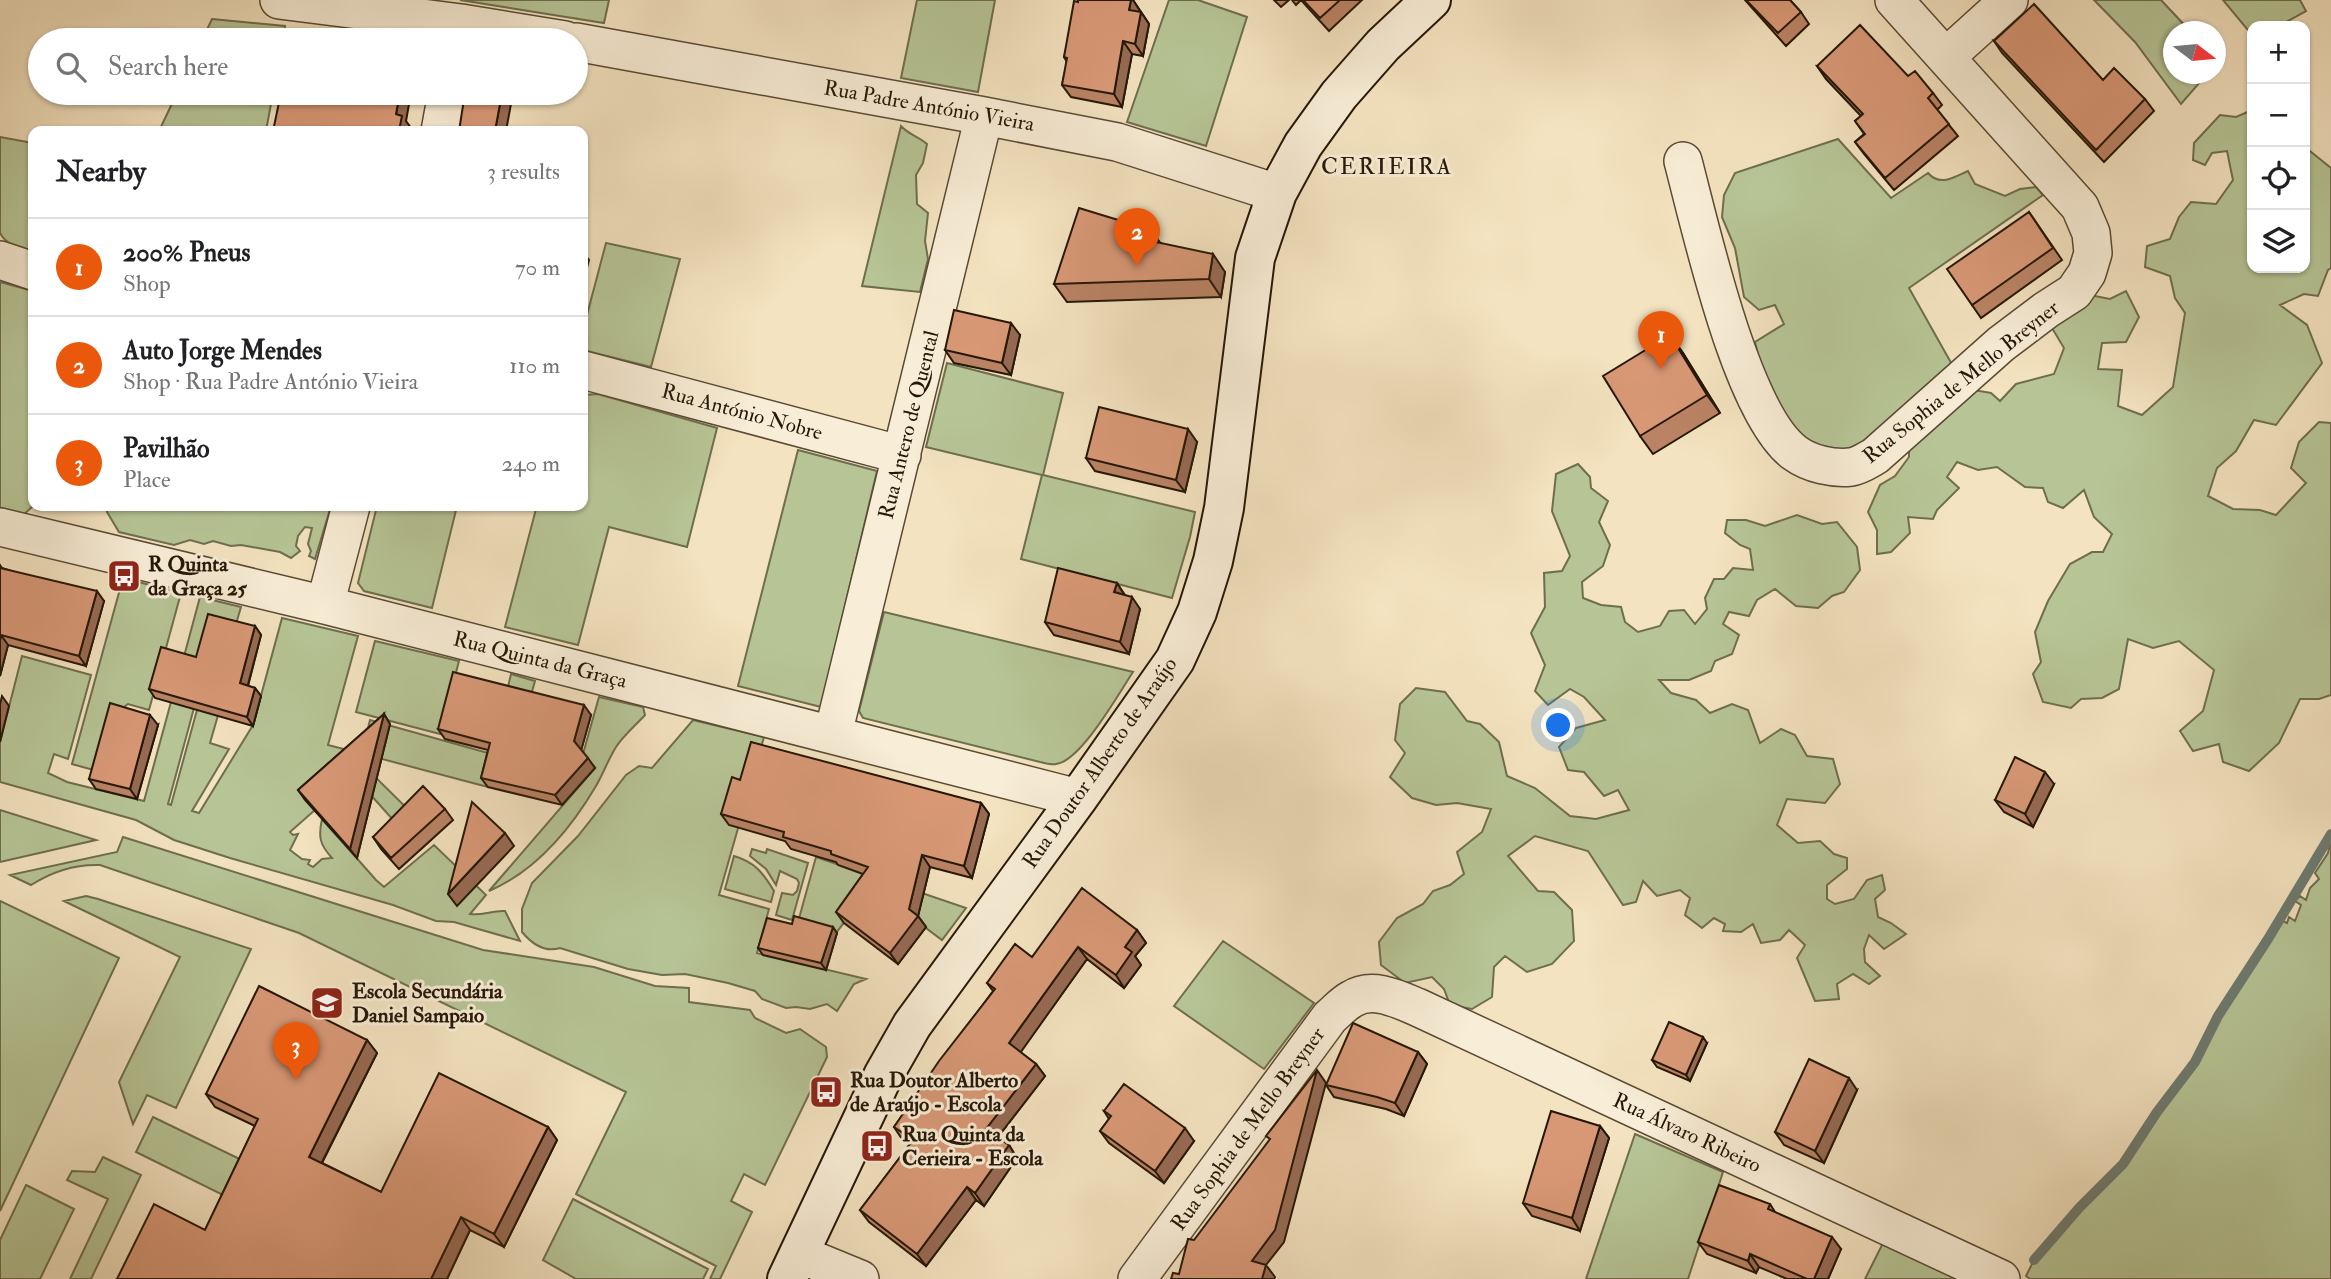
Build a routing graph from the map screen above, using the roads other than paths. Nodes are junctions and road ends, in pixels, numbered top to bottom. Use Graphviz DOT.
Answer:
graph roads {
  1 [pos="279,0"];
  2 [pos="1431,0"];
  3 [pos="1894,0"];
  4 [pos="2009,0"];
  5 [pos="436,28"];
  6 [pos="588,44"];
  7 [pos="1946,57"];
  8 [pos="445,105"];
  9 [pos="984,116"];
  10 [pos="441,126"];
  11 [pos="1683,160"];
  12 [pos="1277,193"];
  13 [pos="0,260"];
  14 [pos="28,269"];
  15 [pos="588,371"];
  16 [pos="902,455"];
  17 [pos="350,511"];
  18 [pos="0,527"];
  19 [pos="325,606"];
  20 [pos="833,734"];
  21 [pos="1078,798"];
  22 [pos="1371,993"];
  23 [pos="793,1267"];
  24 [pos="860,1279"];
  25 [pos="1137,1279"];
  26 [pos="2001,1279"];
  1 -- 5 [label="street"];
  2 -- 12 [label="main road, Rua Doutor Alberto de Araújo"];
  3 -- 7 [label="street, Rua Sophia de Mello Breyner"];
  4 -- 7 [label="street"];
  6 -- 9 [label="street, Rua Padre António Vieira"];
  7 -- 11 [label="street, Rua Sophia de Mello Breyner"];
  8 -- 10 [label="street"];
  9 -- 12 [label="street, Rua Padre António Vieira"];
  9 -- 16 [label="street, Rua Antero de Quental"];
  12 -- 21 [label="main road, Rua Doutor Alberto de Araújo"];
  13 -- 14 [label="street"];
  15 -- 16 [label="street, Rua António Nobre"];
  16 -- 20 [label="street, Rua Antero de Quental"];
  17 -- 19 [label="street"];
  18 -- 19 [label="street, Rua Quinta da Graça"];
  19 -- 20 [label="street, Rua Quinta da Graça"];
  20 -- 21 [label="street, Rua Quinta da Graça"];
  21 -- 23 [label="main road, Rua Doutor Alberto de Araújo"];
  22 -- 25 [label="street, Rua Sophia de Mello Breyner"];
  22 -- 26 [label="street, Rua Álvaro Ribeiro"];
  23 -- 24 [label="street"];
}
